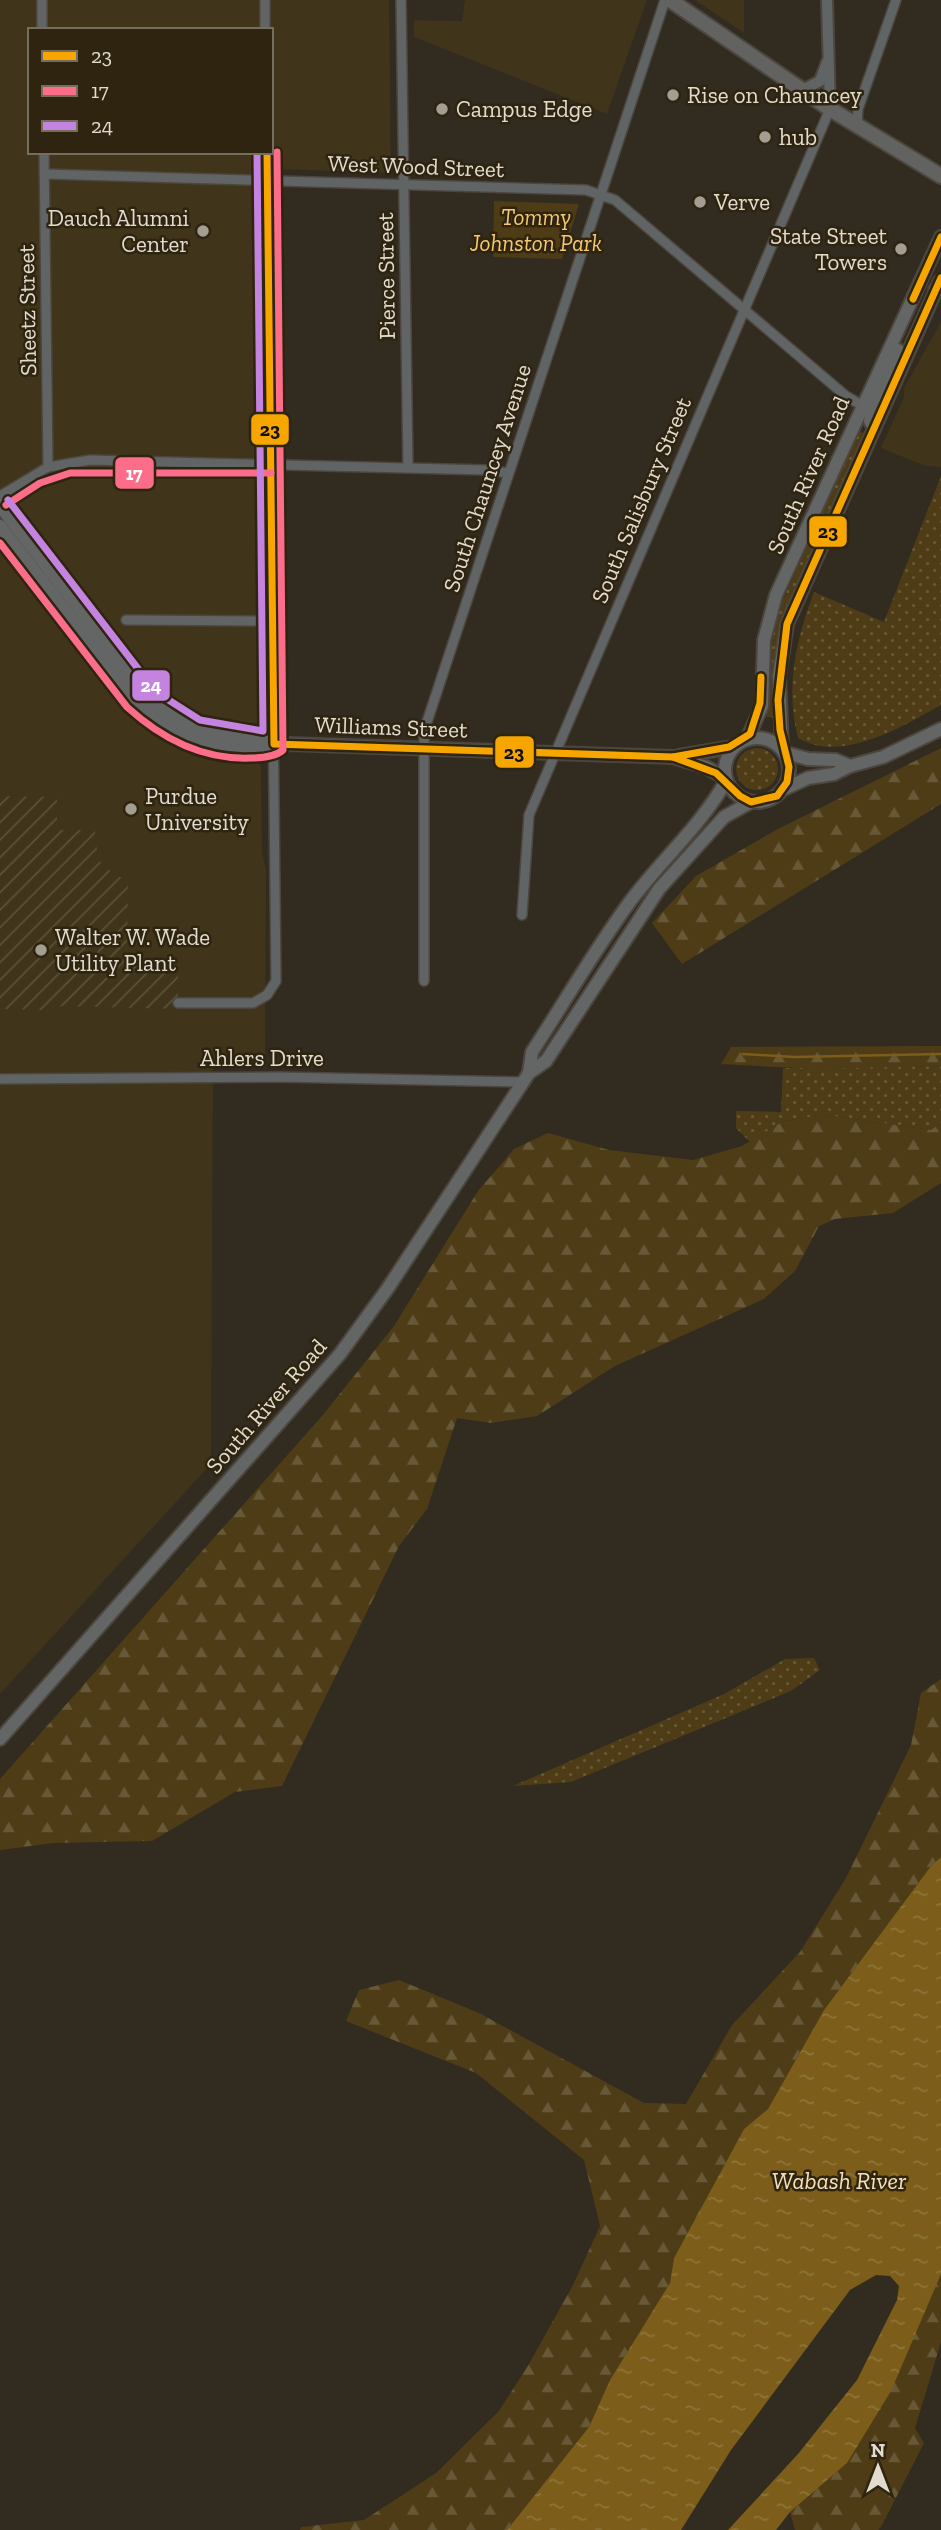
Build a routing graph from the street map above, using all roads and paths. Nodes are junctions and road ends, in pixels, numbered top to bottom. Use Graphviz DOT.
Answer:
graph roads {
  1 [pos="42,0"];
  2 [pos="265,0"];
  3 [pos="401,0"];
  4 [pos="668,0"];
  5 [pos="827,0"];
  6 [pos="896,0"];
  7 [pos="43,28"];
  8 [pos="265,28"];
  9 [pos="827,62"];
  10 [pos="803,90"];
  11 [pos="830,109"];
  12 [pos="857,125"];
  13 [pos="44,154"];
  14 [pos="267,154"];
  15 [pos="922,164"];
  16 [pos="941,166"];
  17 [pos="45,174"];
  18 [pos="941,176"];
  19 [pos="267,181"];
  20 [pos="403,185"];
  21 [pos="601,193"];
  22 [pos="941,237"];
  23 [pos="939,284"];
  24 [pos="919,286"];
  25 [pos="744,310"];
  26 [pos="859,404"];
  27 [pos="874,427"];
  28 [pos="271,463"];
  29 [pos="48,467"];
  30 [pos="408,467"];
  31 [pos="508,473"];
  32 [pos="0,496"];
  33 [pos="0,506"];
  34 [pos="0,526"];
  35 [pos="126,620"];
  36 [pos="273,621"];
  37 [pos="941,729"];
  38 [pos="747,739"];
  39 [pos="274,744"];
  40 [pos="733,747"];
  41 [pos="424,749"];
  42 [pos="784,750"];
  43 [pos="554,754"];
  44 [pos="673,757"];
  45 [pos="850,766"];
  46 [pos="725,779"];
  47 [pos="784,789"];
  48 [pos="751,802"];
  49 [pos="522,915"];
  50 [pos="424,981"];
  51 [pos="177,1003"];
  52 [pos="526,1077"];
  53 [pos="0,1079"];
  54 [pos="0,1740"];
  1 -- 7 [label="street"];
  2 -- 8 [label="street"];
  3 -- 20 [label="street, Pierce Street"];
  4 -- 10 [label="main road"];
  4 -- 21 [label="street, South Chauncey Avenue"];
  5 -- 9 [label="street"];
  6 -- 12 [label="street"];
  9 -- 10 [label="street"];
  9 -- 11 [label="street"];
  10 -- 11 [label="main road"];
  11 -- 12 [label="main road"];
  11 -- 25 [label="street, South Salisbury Street"];
  12 -- 15 [label="main road"];
  13 -- 17 [label="street, Sheetz Street"];
  14 -- 19 [label="street"];
  15 -- 16 [label="main road"];
  15 -- 18 [label="main road"];
  17 -- 19 [label="street, West Wood Street"];
  17 -- 29 [label="street, Sheetz Street"];
  19 -- 20 [label="street, West Wood Street"];
  19 -- 28 [label="street"];
  20 -- 21 [label="street, West Wood Street"];
  20 -- 30 [label="street, Pierce Street"];
  21 -- 25 [label="street, West Wood Street"];
  21 -- 31 [label="street, South Chauncey Avenue"];
  22 -- 24 [label="main road, South River Road"];
  23 -- 27 [label="main road, South River Road"];
  24 -- 26 [label="main road, South River Road"];
  24 -- 27 [label="main road"];
  25 -- 26 [label="street, West Wood Street"];
  25 -- 43 [label="street, South Salisbury Street"];
  26 -- 38 [label="main road, South River Road"];
  27 -- 42 [label="main road, South River Road"];
  28 -- 29 [label="street"];
  28 -- 30 [label="street"];
  28 -- 36 [label="street"];
  29 -- 32 [label="street"];
  30 -- 31 [label="street"];
  31 -- 41 [label="street, South Chauncey Avenue"];
  33 -- 39 [label="main road, Williams Street"];
  34 -- 39 [label="main road, Williams Street"];
  35 -- 36 [label="street"];
  36 -- 39 [label="street"];
  37 -- 45 [label="main road"];
  38 -- 40 [label="main road"];
  38 -- 42 [label="main road"];
  39 -- 41 [label="main road, Williams Street"];
  39 -- 51 [label="street"];
  40 -- 44 [label="main road, Williams Street"];
  40 -- 46 [label="main road"];
  41 -- 43 [label="main road, Williams Street"];
  41 -- 50 [label="street, South Chauncey Avenue"];
  42 -- 45 [label="main road"];
  42 -- 47 [label="main road"];
  43 -- 44 [label="main road, Williams Street"];
  43 -- 49 [label="street, South Salisbury Street"];
  44 -- 46 [label="main road, Williams Street"];
  45 -- 47 [label="main road"];
  46 -- 48 [label="main road"];
  46 -- 52 [label="main road, South River Road"];
  47 -- 48 [label="main road"];
  48 -- 52 [label="main road, South River Road"];
  52 -- 53 [label="street, Ahlers Drive"];
  52 -- 54 [label="main road, South River Road"];
}
